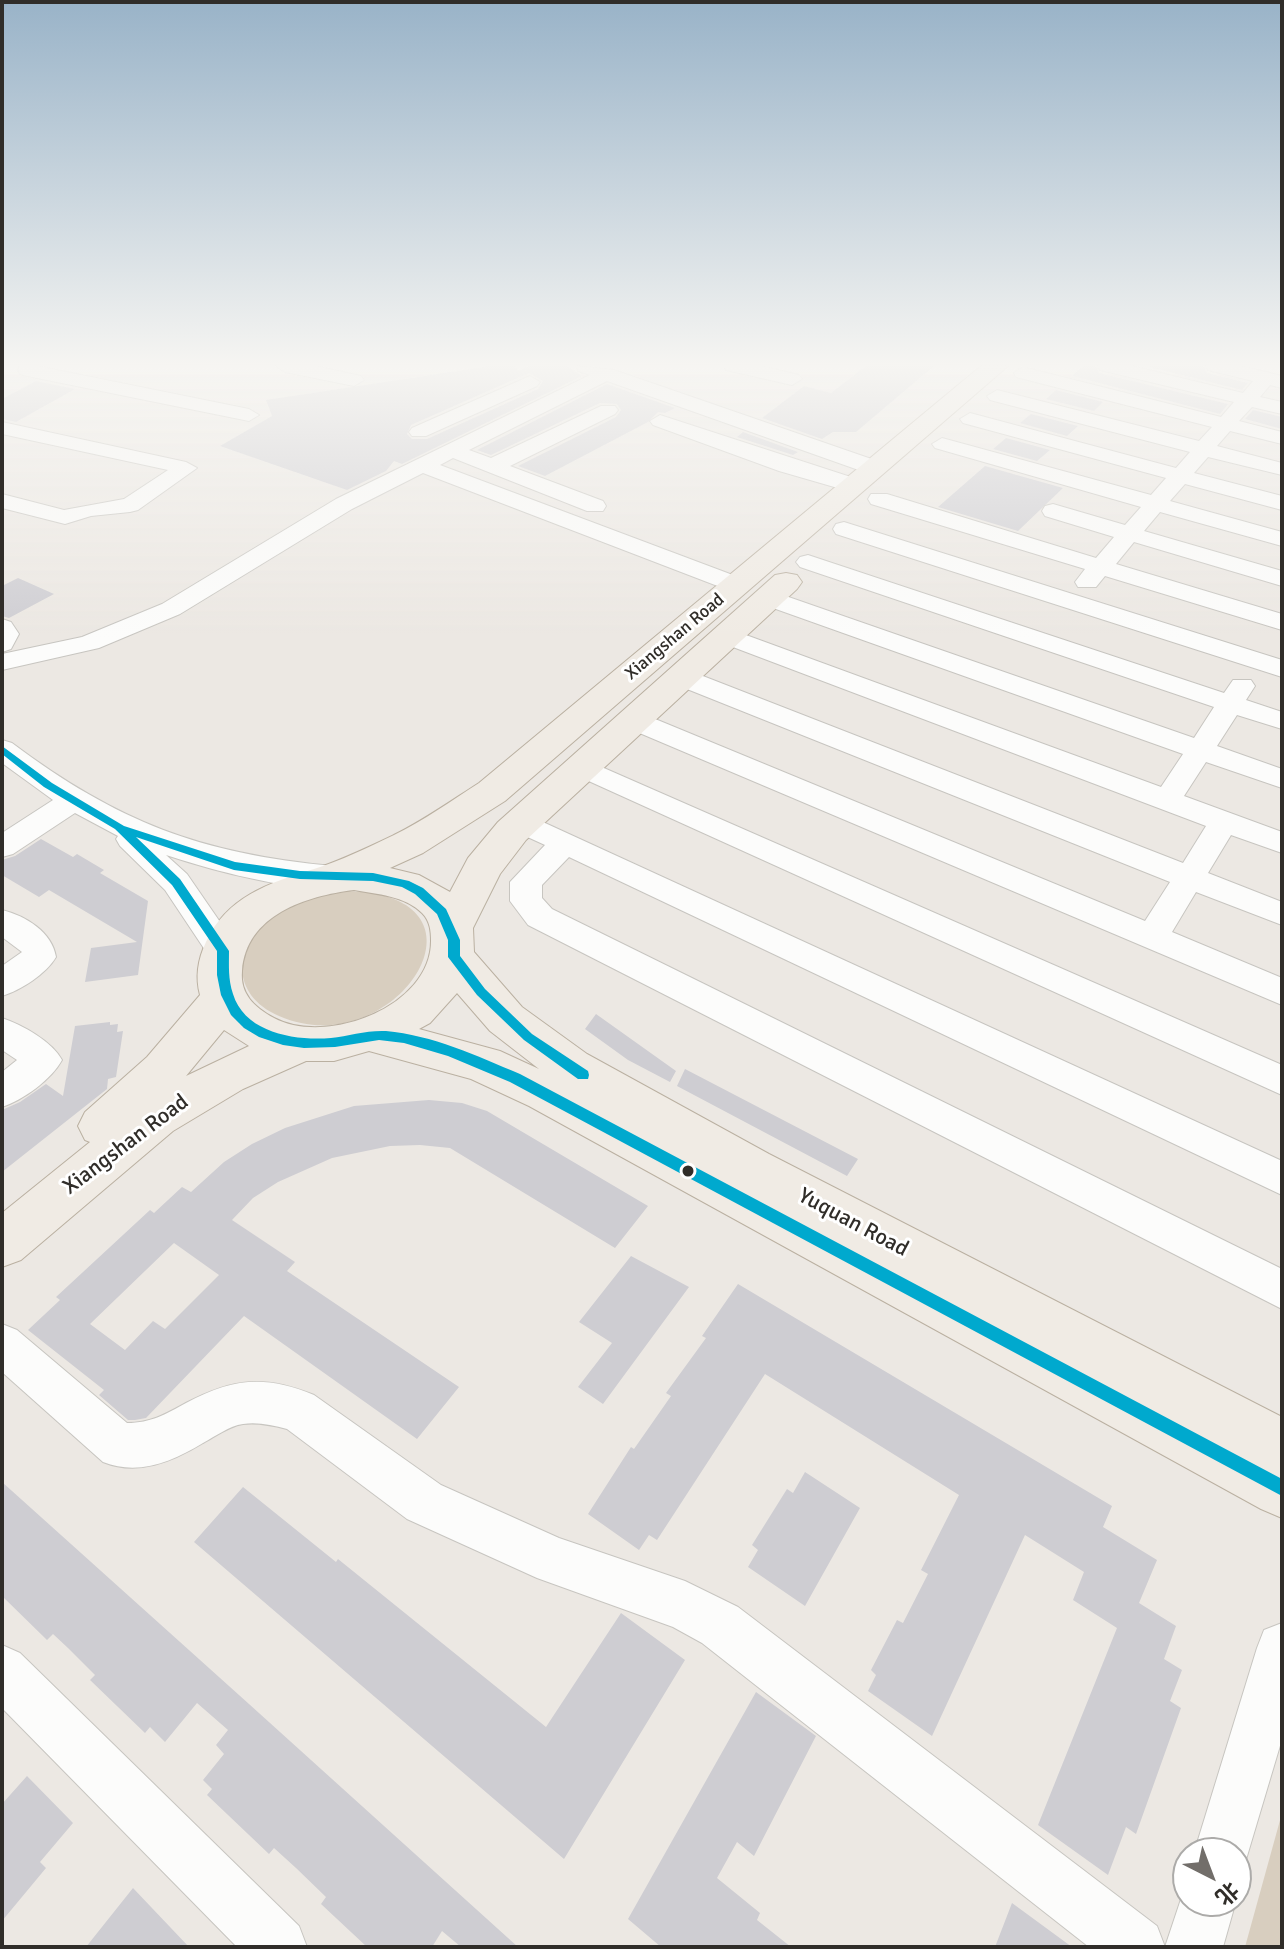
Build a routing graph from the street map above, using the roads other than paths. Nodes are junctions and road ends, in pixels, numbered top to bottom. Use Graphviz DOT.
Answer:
graph roads {
  1 [pos="135,457"];
  2 [pos="436,457"];
  3 [pos="468,457"];
  4 [pos="510,457"];
  5 [pos="761,457"];
  6 [pos="805,457"];
  7 [pos="905,457"];
  8 [pos="919,457"];
  9 [pos="988,457"];
  10 [pos="1113,457"];
  11 [pos="1197,457"];
  12 [pos="1235,457"];
  13 [pos="420,465"];
  14 [pos="492,466"];
  15 [pos="1282,469"];
  16 [pos="1181,475"];
  17 [pos="1082,483"];
  18 [pos="870,484"];
  19 [pos="2,501"];
  20 [pos="1282,503"];
  21 [pos="1155,504"];
  22 [pos="1053,511"];
  23 [pos="622,516"];
  24 [pos="844,529"];
  25 [pos="1129,534"];
  26 [pos="1282,539"];
  27 [pos="1021,543"];
  28 [pos="708,549"];
  29 [pos="808,562"];
  30 [pos="687,566"];
  31 [pos="1100,567"];
  32 [pos="1282,579"];
  33 [pos="737,585"];
  34 [pos="768,598"];
  35 [pos="1070,602"];
  36 [pos="1282,624"];
  37 [pos="2,627"];
  38 [pos="726,636"];
  39 [pos="1037,639"];
  40 [pos="2,644"];
  41 [pos="2,662"];
  42 [pos="1270,666"];
  43 [pos="681,677"];
  44 [pos="1231,704"];
  45 [pos="633,720"];
  46 [pos="1282,721"];
  47 [pos="2,749"];
  48 [pos="1200,750"];
  49 [pos="581,767"];
  50 [pos="1282,779"];
  51 [pos="74,800"];
  52 [pos="1167,800"];
  53 [pos="521,822"];
  54 [pos="1224,822"];
  55 [pos="119,827"];
  56 [pos="565,843"];
  57 [pos="1282,843"];
  58 [pos="2,847"];
  59 [pos="333,877"];
  60 [pos="1189,877"];
  61 [pos="1282,914"];
  62 [pos="2,921"];
  63 [pos="1152,937"];
  64 [pos="453,943"];
  65 [pos="223,951"];
  66 [pos="2,983"];
  67 [pos="1282,992"];
  68 [pos="224,998"];
  69 [pos="2,1032"];
  70 [pos="373,1035"];
  71 [pos="303,1043"];
  72 [pos="1282,1081"];
  73 [pos="2,1092"];
  74 [pos="1282,1179"];
  75 [pos="2,1209"];
  76 [pos="2,1244"];
  77 [pos="1282,1290"];
  78 [pos="2,1344"];
  79 [pos="1282,1448"];
  80 [pos="1282,1488"];
  81 [pos="1282,1648"];
  82 [pos="2,1671"];
  83 [pos="1227,1837"];
  84 [pos="1202,1917"];
  85 [pos="278,1947"];
  86 [pos="1136,1947"];
  87 [pos="1194,1947"];
  1 -- 19 [label="street"];
  2 -- 13 [label="street"];
  3 -- 14 [label="street"];
  4 -- 14 [label="street"];
  5 -- 18 [label="street"];
  6 -- 18 [label="street"];
  7 -- 18 [label="main road, Xiangshan Road"];
  8 -- 18 [label="main road, Xiangshan Road"];
  9 -- 17 [label="street"];
  10 -- 16 [label="street"];
  11 -- 16 [label="street"];
  12 -- 15 [label="street"];
  13 -- 30 [label="street"];
  13 -- 41 [label="street"];
  14 -- 23 [label="street"];
  16 -- 20 [label="street"];
  16 -- 21 [label="street"];
  17 -- 21 [label="street"];
  17 -- 22 [label="street"];
  18 -- 24 [label="main road, Xiangshan Road"];
  18 -- 27 [label="street"];
  18 -- 33 [label="main road, Xiangshan Road"];
  21 -- 25 [label="street"];
  21 -- 26 [label="street"];
  22 -- 25 [label="street"];
  22 -- 27 [label="street"];
  24 -- 29 [label="main road, Xiangshan Road"];
  24 -- 35 [label="street"];
  25 -- 31 [label="street"];
  25 -- 32 [label="street"];
  27 -- 31 [label="street"];
  28 -- 30 [label="street"];
  29 -- 34 [label="main road, Xiangshan Road"];
  29 -- 39 [label="street"];
  30 -- 33 [label="street"];
  31 -- 35 [label="street"];
  31 -- 36 [label="street"];
  33 -- 59 [label="main road, Xiangshan Road"];
  34 -- 38 [label="main road, Xiangshan Road"];
  34 -- 48 [label="street"];
  35 -- 39 [label="street"];
  35 -- 42 [label="street"];
  36 -- 42 [label="street"];
  37 -- 40 [label="street"];
  38 -- 43 [label="main road, Xiangshan Road"];
  38 -- 52 [label="street"];
  39 -- 44 [label="street"];
  42 -- 44 [label="street"];
  43 -- 45 [label="main road, Xiangshan Road"];
  43 -- 60 [label="street"];
  44 -- 46 [label="street"];
  44 -- 48 [label="street"];
  45 -- 49 [label="main road, Xiangshan Road"];
  45 -- 63 [label="street"];
  47 -- 51 [label="street"];
  48 -- 50 [label="street"];
  48 -- 52 [label="street"];
  49 -- 53 [label="main road, Xiangshan Road"];
  49 -- 72 [label="street"];
  51 -- 55 [label="street"];
  51 -- 58 [label="street"];
  52 -- 54 [label="street"];
  53 -- 56 [label="street"];
  53 -- 64 [label="main road, Xiangshan Road"];
  54 -- 57 [label="street"];
  54 -- 60 [label="street"];
  55 -- 59 [label="street"];
  55 -- 65 [label="street"];
  56 -- 74 [label="street"];
  56 -- 77 [label="street"];
  59 -- 64 [label="main road"];
  59 -- 65 [label="main road"];
  60 -- 61 [label="street"];
  60 -- 63 [label="street"];
  62 -- 66 [label="street"];
  63 -- 67 [label="street"];
  64 -- 70 [label="main road"];
  64 -- 79 [label="main road, Yuquan Road"];
  65 -- 68 [label="main road"];
  68 -- 71 [label="main road"];
  68 -- 75 [label="main road, Xiangshan Road"];
  69 -- 73 [label="street"];
  70 -- 71 [label="main road"];
  70 -- 80 [label="main road, Yuquan Road"];
  71 -- 76 [label="main road, Xiangshan Road"];
  78 -- 86 [label="street"];
  81 -- 83 [label="street"];
  82 -- 85 [label="street"];
  84 -- 87 [label="street"];
}
